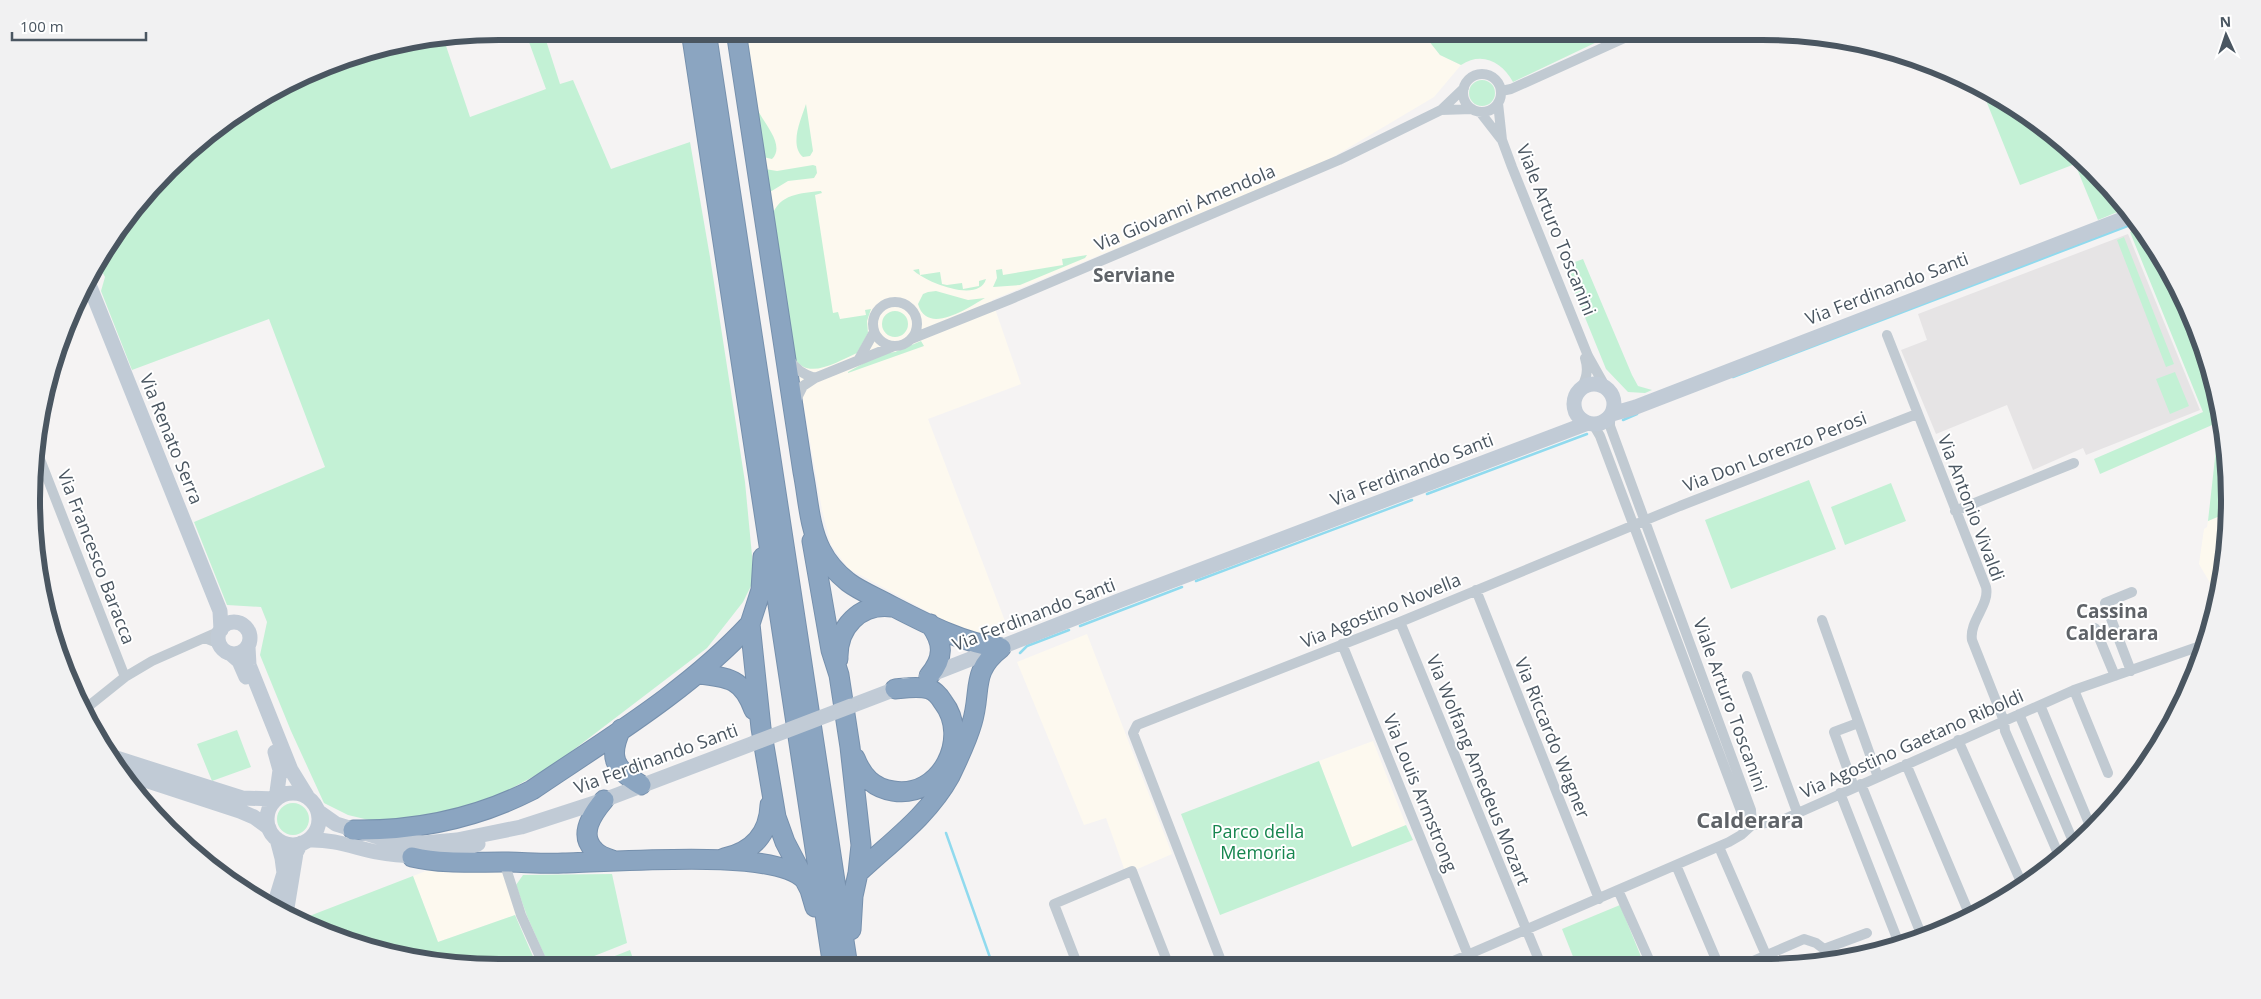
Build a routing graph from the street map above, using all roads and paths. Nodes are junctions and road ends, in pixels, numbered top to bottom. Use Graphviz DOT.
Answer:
graph roads {
  1 [pos="692,40"];
  2 [pos="707,40"];
  3 [pos="737,40"];
  4 [pos="1620,40"];
  5 [pos="1464,88"];
  6 [pos="1501,91"];
  7 [pos="1498,103"];
  8 [pos="1441,110"];
  9 [pos="1476,110"];
  10 [pos="1502,140"];
  11 [pos="2125,218"];
  12 [pos="91,289"];
  13 [pos="916,319"];
  14 [pos="939,328"];
  15 [pos="874,332"];
  16 [pos="1580,333"];
  17 [pos="1887,335"];
  18 [pos="911,339"];
  19 [pos="894,346"];
  20 [pos="785,350"];
  21 [pos="859,359"];
  22 [pos="815,378"];
  23 [pos="1581,389"];
  24 [pos="1609,391"];
  25 [pos="1654,398"];
  26 [pos="793,408"];
  27 [pos="1575,410"];
  28 [pos="1917,414"];
  29 [pos="1611,416"];
  30 [pos="1591,424"];
  31 [pos="1559,434"];
  32 [pos="42,463"];
  33 [pos="2074,463"];
  34 [pos="803,472"];
  35 [pos="1955,511"];
  36 [pos="1645,522"];
  37 [pos="1634,527"];
  38 [pos="767,530"];
  39 [pos="1476,590"];
  40 [pos="2132,592"];
  41 [pos="896,608"];
  42 [pos="220,610"];
  43 [pos="1822,620"];
  44 [pos="235,622"];
  45 [pos="1400,622"];
  46 [pos="750,624"];
  47 [pos="930,624"];
  48 [pos="2095,628"];
  49 [pos="223,640"];
  50 [pos="1342,644"];
  51 [pos="248,647"];
  52 [pos="2197,647"];
  53 [pos="1001,648"];
  54 [pos="2131,671"];
  55 [pos="698,674"];
  56 [pos="839,675"];
  57 [pos="929,676"];
  58 [pos="1747,676"];
  59 [pos="2114,676"];
  60 [pos="125,677"];
  61 [pos="895,689"];
  62 [pos="2074,690"];
  63 [pos="2040,704"];
  64 [pos="89,706"];
  65 [pos="2019,714"];
  66 [pos="1858,723"];
  67 [pos="2004,723"];
  68 [pos="621,729"];
  69 [pos="757,735"];
  70 [pos="1958,740"];
  71 [pos="850,747"];
  72 [pos="120,759"];
  73 [pos="1907,766"];
  74 [pos="2108,773"];
  75 [pos="133,776"];
  76 [pos="1878,777"];
  77 [pos="641,785"];
  78 [pos="1857,786"];
  79 [pos="770,788"];
  80 [pos="1840,793"];
  81 [pos="307,796"];
  82 [pos="276,799"];
  83 [pos="604,800"];
  84 [pos="319,812"];
  85 [pos="1797,812"];
  86 [pos="2088,822"];
  87 [pos="1752,825"];
  88 [pos="521,827"];
  89 [pos="353,830"];
  90 [pos="273,833"];
  91 [pos="2072,838"];
  92 [pos="305,842"];
  93 [pos="1718,847"];
  94 [pos="2057,851"];
  95 [pos="412,858"];
  96 [pos="612,860"];
  97 [pos="716,860"];
  98 [pos="504,862"];
  99 [pos="1676,865"];
  100 [pos="858,873"];
  101 [pos="2020,880"];
  102 [pos="807,883"];
  103 [pos="1618,890"];
  104 [pos="1599,899"];
  105 [pos="279,902"];
  106 [pos="280,902"];
  107 [pos="1968,910"];
  108 [pos="1526,931"];
  109 [pos="1920,931"];
  110 [pos="1867,933"];
  111 [pos="1897,938"];
  112 [pos="1468,955"];
  113 [pos="1766,955"];
  114 [pos="541,959"];
  115 [pos="831,959"];
  116 [pos="837,959"];
  117 [pos="837,959"];
  118 [pos="852,959"];
  119 [pos="1075,959"];
  120 [pos="1166,959"];
  121 [pos="1220,959"];
  122 [pos="1458,959"];
  123 [pos="1538,959"];
  124 [pos="1648,959"];
  125 [pos="1716,959"];
  126 [pos="1757,959"];
  1 -- 38 [label="highway"];
  2 -- 117 [label="highway"];
  3 -- 20 [label="highway"];
  4 -- 6 [label="street"];
  5 -- 6 [label="street"];
  5 -- 8 [label="street, Via Giovanni Amendola"];
  5 -- 9 [label="street"];
  6 -- 7 [label="street"];
  7 -- 9 [label="street"];
  7 -- 10 [label="street, Viale Arturo Toscanini"];
  8 -- 9 [label="street, Via Giovanni Amendola"];
  8 -- 14 [label="street, Via Giovanni Amendola"];
  9 -- 10 [label="street, Viale Arturo Toscanini"];
  10 -- 16 [label="street, Viale Arturo Toscanini"];
  11 -- 25 [label="main road, Via Ferdinando Santi"];
  12 -- 42 [label="main road, Via Renato Serra"];
  13 -- 14 [label="street"];
  13 -- 15 [label="street"];
  13 -- 18 [label="street"];
  14 -- 18 [label="street, Via Giovanni Amendola"];
  15 -- 19 [label="street"];
  15 -- 21 [label="street"];
  16 -- 23 [label="street, Viale Arturo Toscanini"];
  16 -- 24 [label="street, Viale Arturo Toscanini"];
  17 -- 28 [label="street, Via Antonio Vivaldi"];
  18 -- 19 [label="street"];
  19 -- 21 [label="street"];
  20 -- 22 [label="street"];
  20 -- 26 [label="highway"];
  21 -- 22 [label="street"];
  22 -- 26 [label="street"];
  23 -- 24 [label="main road"];
  23 -- 27 [label="main road"];
  24 -- 25 [label="main road, Via Ferdinando Santi"];
  24 -- 29 [label="main road"];
  25 -- 29 [label="main road, Via Ferdinando Santi"];
  26 -- 34 [label="highway"];
  27 -- 30 [label="main road"];
  27 -- 31 [label="main road"];
  28 -- 35 [label="street, Via Antonio Vivaldi"];
  28 -- 36 [label="street, Via Don Lorenzo Perosi"];
  29 -- 30 [label="main road"];
  29 -- 36 [label="street, Viale Arturo Toscanini"];
  30 -- 31 [label="main road, Via Ferdinando Santi"];
  30 -- 37 [label="street, Viale Arturo Toscanini"];
  31 -- 53 [label="main road, Via Ferdinando Santi"];
  32 -- 60 [label="street, Via Francesco Baracca"];
  33 -- 35 [label="street"];
  34 -- 41 [label="highway"];
  34 -- 56 [label="highway"];
  35 -- 67 [label="street, Via Antonio Vivaldi"];
  36 -- 37 [label="street, Via Agostino Novella"];
  36 -- 87 [label="street, Viale Arturo Toscanini"];
  37 -- 39 [label="street, Via Agostino Novella"];
  37 -- 87 [label="street, Viale Arturo Toscanini"];
  38 -- 46 [label="highway"];
  38 -- 116 [label="highway"];
  39 -- 45 [label="street, Via Agostino Novella"];
  39 -- 104 [label="street, Via Riccardo Wagner"];
  40 -- 54 [label="street"];
  41 -- 47 [label="highway"];
  41 -- 56 [label="highway"];
  42 -- 44 [label="main road, Via Renato Serra"];
  42 -- 49 [label="main road, Via Renato Serra"];
  43 -- 66 [label="street"];
  44 -- 49 [label="main road"];
  44 -- 51 [label="main road"];
  45 -- 50 [label="street, Via Agostino Novella"];
  45 -- 108 [label="street, Via Wolfang Amedeus Mozart"];
  46 -- 55 [label="highway"];
  46 -- 69 [label="highway"];
  47 -- 53 [label="highway"];
  47 -- 57 [label="highway"];
  48 -- 59 [label="street"];
  49 -- 51 [label="main road"];
  49 -- 60 [label="street"];
  49 -- 82 [label="main road"];
  50 -- 112 [label="street, Via Louis Armstrong"];
  50 -- 121 [label="street, Via Agostino Novella"];
  51 -- 81 [label="main road"];
  52 -- 54 [label="street, Via Agostino Gaetano Riboldi"];
  53 -- 57 [label="main road, Via Ferdinando Santi"];
  53 -- 100 [label="highway"];
  54 -- 59 [label="street, Via Agostino Gaetano Riboldi"];
  55 -- 68 [label="highway"];
  55 -- 69 [label="highway"];
  56 -- 71 [label="highway"];
  57 -- 61 [label="main road, Via Ferdinando Santi"];
  58 -- 85 [label="street"];
  59 -- 62 [label="street, Via Agostino Gaetano Riboldi"];
  60 -- 64 [label="street"];
  61 -- 69 [label="main road, Via Ferdinando Santi, bridge"];
  61 -- 71 [label="highway"];
  62 -- 63 [label="street, Via Agostino Gaetano Riboldi"];
  62 -- 74 [label="street"];
  63 -- 65 [label="street, Via Agostino Gaetano Riboldi"];
  63 -- 86 [label="street"];
  65 -- 67 [label="street, Via Agostino Gaetano Riboldi"];
  65 -- 91 [label="street"];
  66 -- 76 [label="street"];
  66 -- 78 [label="street"];
  67 -- 70 [label="street, Via Agostino Gaetano Riboldi"];
  67 -- 94 [label="street, Via Antonio Vivaldi"];
  68 -- 77 [label="highway"];
  68 -- 89 [label="highway"];
  69 -- 77 [label="main road, Via Ferdinando Santi"];
  69 -- 79 [label="highway"];
  70 -- 73 [label="street, Via Agostino Gaetano Riboldi"];
  70 -- 101 [label="street"];
  71 -- 100 [label="highway"];
  72 -- 82 [label="main road"];
  73 -- 76 [label="street, Via Agostino Gaetano Riboldi"];
  73 -- 107 [label="street"];
  75 -- 90 [label="main road"];
  76 -- 78 [label="street, Via Agostino Gaetano Riboldi"];
  77 -- 83 [label="main road, Via Ferdinando Santi"];
  78 -- 80 [label="street, Via Agostino Gaetano Riboldi"];
  78 -- 109 [label="street"];
  79 -- 97 [label="highway"];
  79 -- 102 [label="highway"];
  80 -- 85 [label="street, Via Agostino Gaetano Riboldi"];
  80 -- 111 [label="street"];
  81 -- 82 [label="main road"];
  81 -- 84 [label="main road"];
  82 -- 90 [label="main road"];
  83 -- 88 [label="main road, Via Ferdinando Santi"];
  83 -- 96 [label="highway"];
  84 -- 89 [label="main road"];
  84 -- 92 [label="main road"];
  85 -- 87 [label="street, Via Agostino Gaetano Riboldi"];
  87 -- 93 [label="street, Via Agostino Gaetano Riboldi"];
  88 -- 89 [label="main road"];
  88 -- 95 [label="main road"];
  90 -- 92 [label="main road"];
  90 -- 105 [label="main road"];
  92 -- 95 [label="main road"];
  92 -- 106 [label="main road"];
  93 -- 99 [label="street, Via Agostino Gaetano Riboldi"];
  93 -- 113 [label="street"];
  95 -- 98 [label="highway"];
  96 -- 97 [label="highway"];
  96 -- 98 [label="highway"];
  97 -- 102 [label="highway"];
  98 -- 114 [label="street"];
  99 -- 103 [label="street, Via Agostino Gaetano Riboldi"];
  99 -- 125 [label="street"];
  100 -- 118 [label="highway"];
  102 -- 115 [label="highway"];
  103 -- 104 [label="street, Via Agostino Gaetano Riboldi"];
  103 -- 124 [label="street"];
  104 -- 108 [label="street, Via Agostino Gaetano Riboldi"];
  108 -- 112 [label="street, Via Agostino Gaetano Riboldi"];
  108 -- 123 [label="street, Via Wolfang Amedeus Mozart"];
  110 -- 113 [label="street"];
  112 -- 122 [label="street, Via Agostino Gaetano Riboldi"];
  113 -- 126 [label="street"];
  119 -- 120 [label="street"];
}
